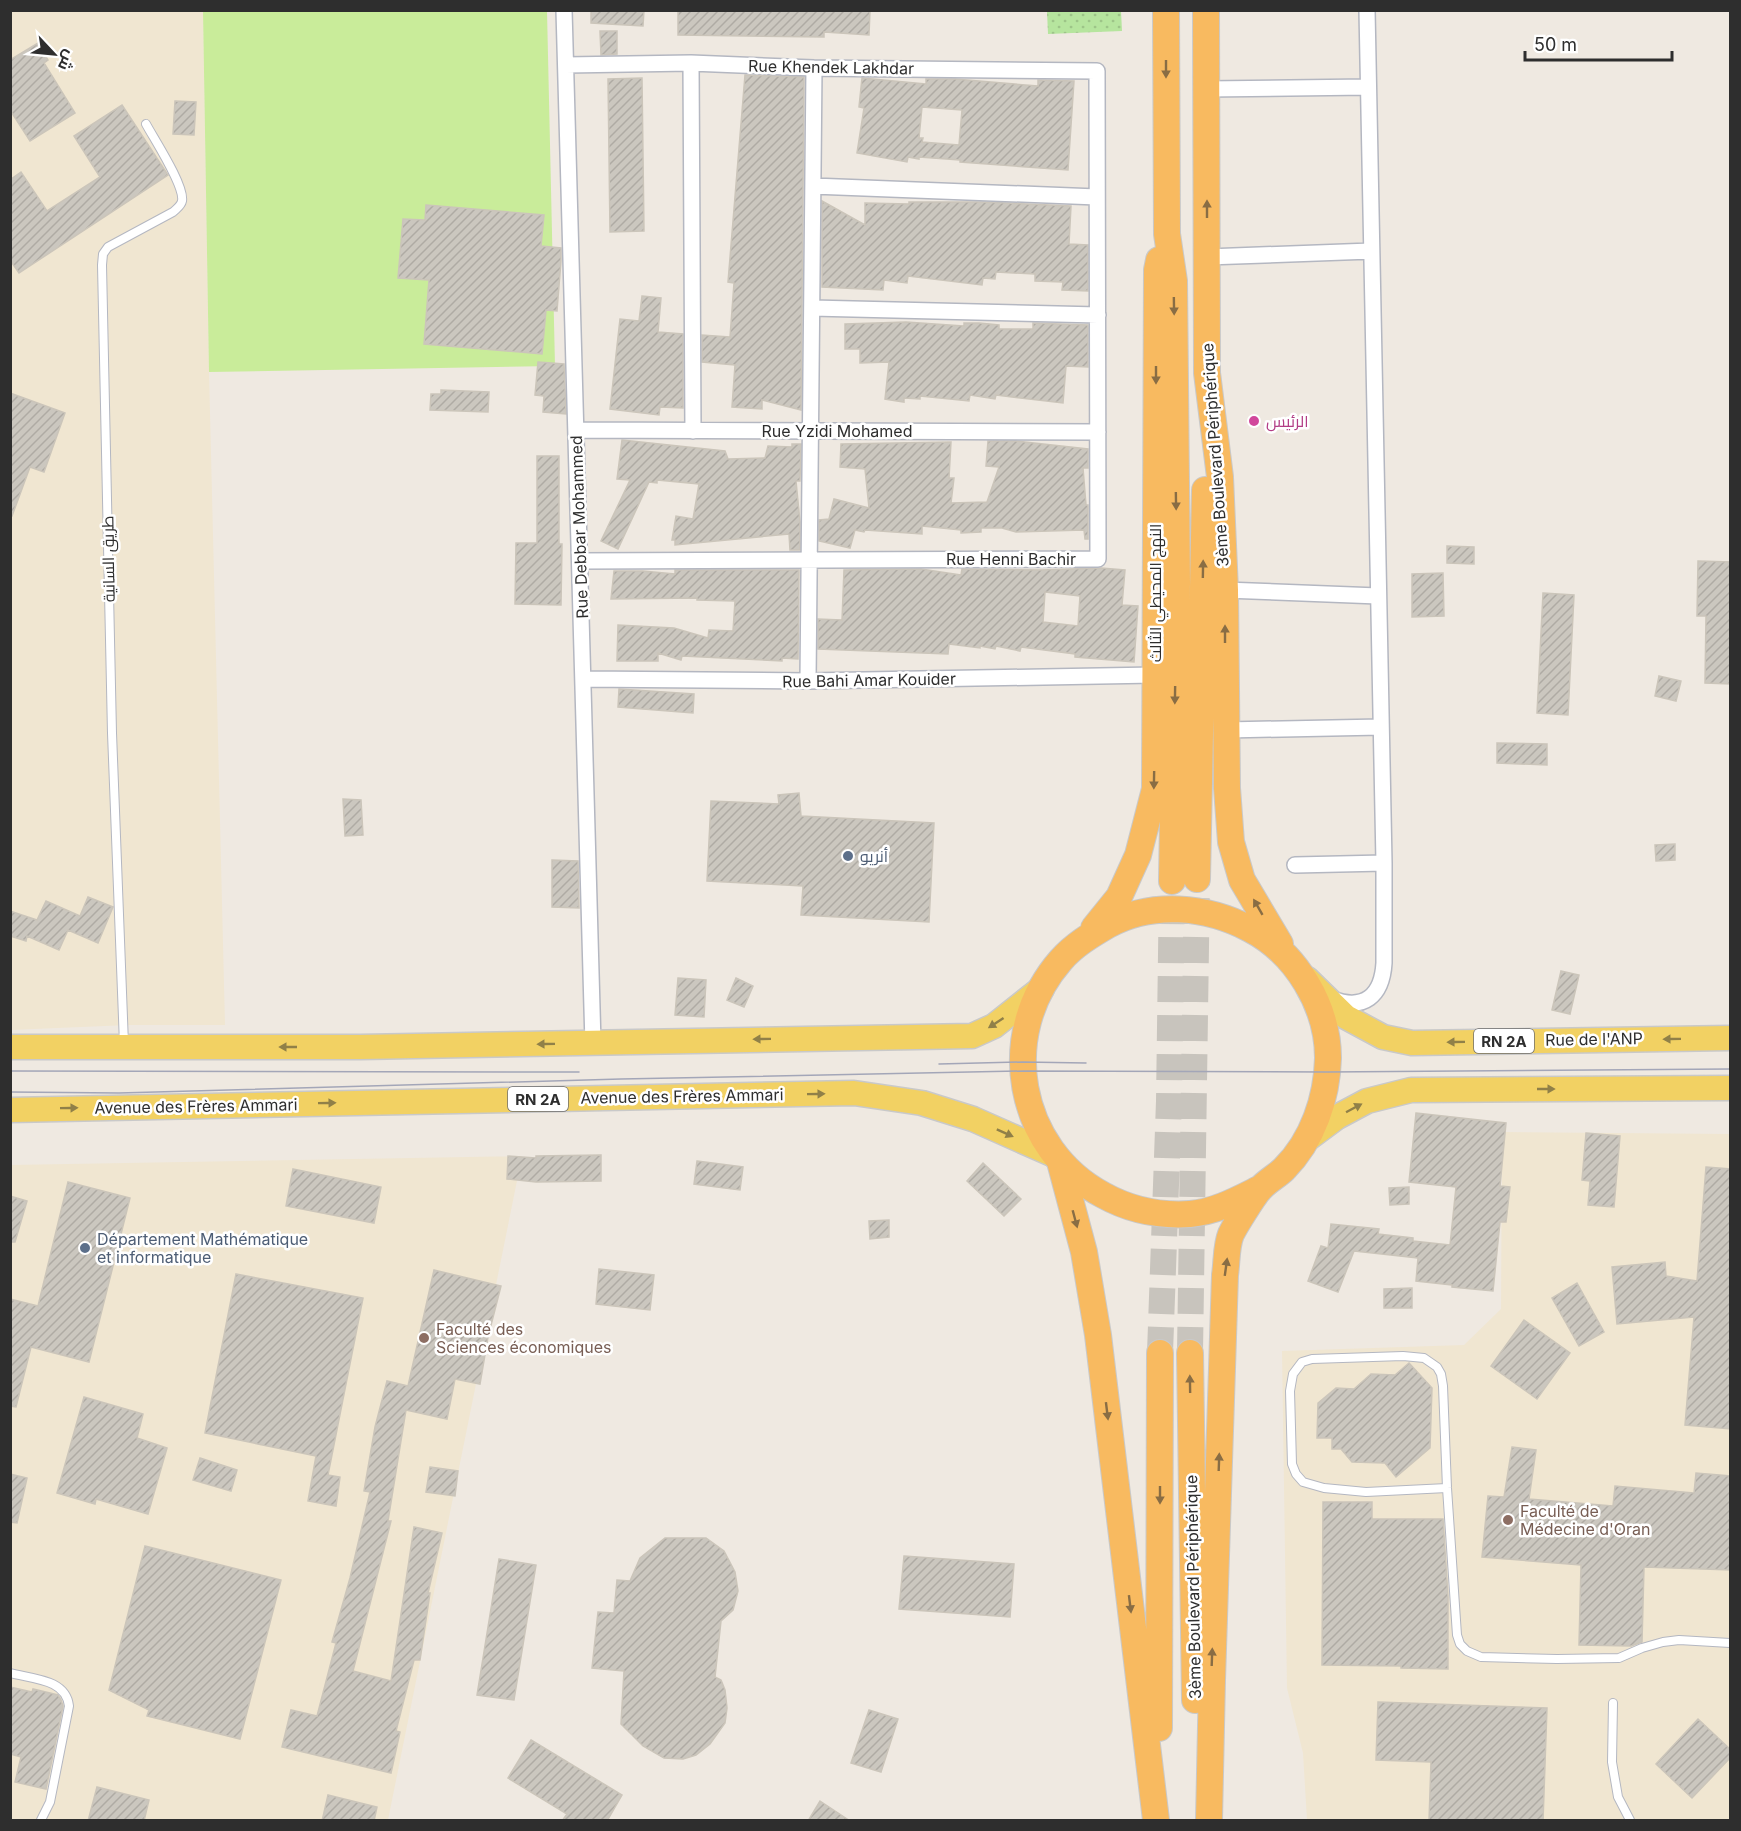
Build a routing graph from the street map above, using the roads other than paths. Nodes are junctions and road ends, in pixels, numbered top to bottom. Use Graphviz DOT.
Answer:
graph roads {
  1 [pos="564,10"];
  2 [pos="1166,10"];
  3 [pos="1206,10"];
  4 [pos="1366,10"];
  5 [pos="691,63"];
  6 [pos="566,65"];
  7 [pos="814,68"];
  8 [pos="1097,71"];
  9 [pos="1368,87"];
  10 [pos="1206,89"];
  11 [pos="146,124"];
  12 [pos="813,186"];
  13 [pos="1097,197"];
  14 [pos="1167,234"];
  15 [pos="1371,250"];
  16 [pos="1207,257"];
  17 [pos="812,309"];
  18 [pos="1098,315"];
  19 [pos="1207,373"];
  20 [pos="576,430"];
  21 [pos="693,431"];
  22 [pos="811,431"];
  23 [pos="1098,432"];
  24 [pos="809,560"];
  25 [pos="580,561"];
  26 [pos="1225,590"];
  27 [pos="1378,596"];
  28 [pos="1155,675"];
  29 [pos="583,679"];
  30 [pos="808,681"];
  31 [pos="1381,727"];
  32 [pos="1226,730"];
  33 [pos="1384,863"];
  34 [pos="1295,865"];
  35 [pos="1087,937"];
  36 [pos="1294,965"];
  37 [pos="1042,988"];
  38 [pos="1323,995"];
  39 [pos="1731,1038"];
  40 [pos="593,1044"];
  41 [pos="10,1047"];
  42 [pos="124,1047"];
  43 [pos="1731,1088"];
  44 [pos="10,1110"];
  45 [pos="1306,1140"];
  46 [pos="1057,1159"];
  47 [pos="1259,1189"];
  48 [pos="1160,1353"];
  49 [pos="1190,1353"];
  50 [pos="1447,1488"];
  51 [pos="1731,1643"];
  52 [pos="10,1673"];
  53 [pos="1613,1703"];
  54 [pos="41,1821"];
  55 [pos="1157,1821"];
  56 [pos="1197,1821"];
  57 [pos="1209,1821"];
  58 [pos="1630,1821"];
  1 -- 6 [label="street, Rue Debbar Mohammed"];
  2 -- 14 [label="highway, 3ème Boulevard Périphérique, one-way"];
  3 -- 10 [label="highway, 3ème Boulevard Périphérique"];
  4 -- 9 [label="street"];
  5 -- 6 [label="street, Rue Khendek Lakhdar"];
  5 -- 7 [label="street, Rue Khendek Lakhdar"];
  5 -- 21 [label="street"];
  6 -- 20 [label="street, Rue Debbar Mohammed"];
  7 -- 8 [label="street, Rue Khendek Lakhdar"];
  7 -- 12 [label="street"];
  8 -- 13 [label="street, Rue Henni Bachir"];
  9 -- 10 [label="street"];
  9 -- 15 [label="street"];
  16 -- 10 [label="highway, 3ème Boulevard Périphérique, one-way"];
  11 -- 42 [label="lane, طريق السانية"];
  12 -- 13 [label="street"];
  12 -- 17 [label="street"];
  13 -- 18 [label="street, Rue Henni Bachir"];
  14 -- 19 [label="highway, 3ème Boulevard Périphérique, one-way"];
  14 -- 28 [label="highway, النهج المحيطي الثالث, one-way"];
  15 -- 16 [label="street"];
  15 -- 27 [label="street"];
  16 -- 19 [label="highway, 3ème Boulevard Périphérique"];
  17 -- 18 [label="street"];
  17 -- 22 [label="street"];
  18 -- 23 [label="street, Rue Henni Bachir"];
  19 -- 26 [label="highway, 3ème Boulevard Périphérique"];
  20 -- 21 [label="street, Rue Yzidi Mohamed"];
  20 -- 25 [label="street, Rue Debbar Mohammed"];
  21 -- 22 [label="street, Rue Yzidi Mohamed"];
  22 -- 23 [label="street, Rue Yzidi Mohamed"];
  22 -- 24 [label="street"];
  23 -- 24 [label="street, Rue Henni Bachir"];
  24 -- 25 [label="street, Rue Henni Bachir"];
  24 -- 30 [label="street"];
  25 -- 29 [label="street, Rue Debbar Mohammed"];
  26 -- 27 [label="street"];
  32 -- 26 [label="highway, 3ème Boulevard Périphérique, one-way"];
  27 -- 31 [label="street"];
  28 -- 30 [label="street, Rue Bahi Amar Kouider"];
  28 -- 35 [label="highway, النهج المحيطي الثالث, one-way"];
  29 -- 30 [label="street, Rue Bahi Amar Kouider"];
  29 -- 40 [label="street, Rue Debbar Mohammed"];
  31 -- 32 [label="street"];
  31 -- 33 [label="street"];
  36 -- 32 [label="highway, 3ème Boulevard Périphérique, one-way"];
  33 -- 34 [label="street"];
  33 -- 38 [label="street"];
  35 -- 36 [label="highway"];
  35 -- 37 [label="highway"];
  36 -- 38 [label="main road, Rue de l'ANP / RN 2A"];
  36 -- 45 [label="highway, 3ème Boulevard Périphérique"];
  37 -- 40 [label="main road, one-way"];
  37 -- 46 [label="highway"];
  39 -- 38 [label="main road, Rue de l'ANP / RN 2A, one-way"];
  40 -- 42 [label="main road, one-way"];
  41 -- 42 [label="main road"];
  45 -- 43 [label="main road, one-way"];
  44 -- 46 [label="main road, Avenue des Frères Ammari / RN 2A, one-way"];
  45 -- 47 [label="highway, 3ème Boulevard Périphérique"];
  46 -- 47 [label="highway"];
  46 -- 55 [label="highway, one-way"];
  57 -- 47 [label="highway, one-way"];
  48 -- 55 [label="highway, 3ème Boulevard Périphérique, one-way"];
  56 -- 49 [label="highway, 3ème Boulevard Périphérique, one-way"];
  50 -- 50 [label="lane"];
  50 -- 51 [label="lane"];
  52 -- 54 [label="lane"];
  53 -- 58 [label="lane"];
}
